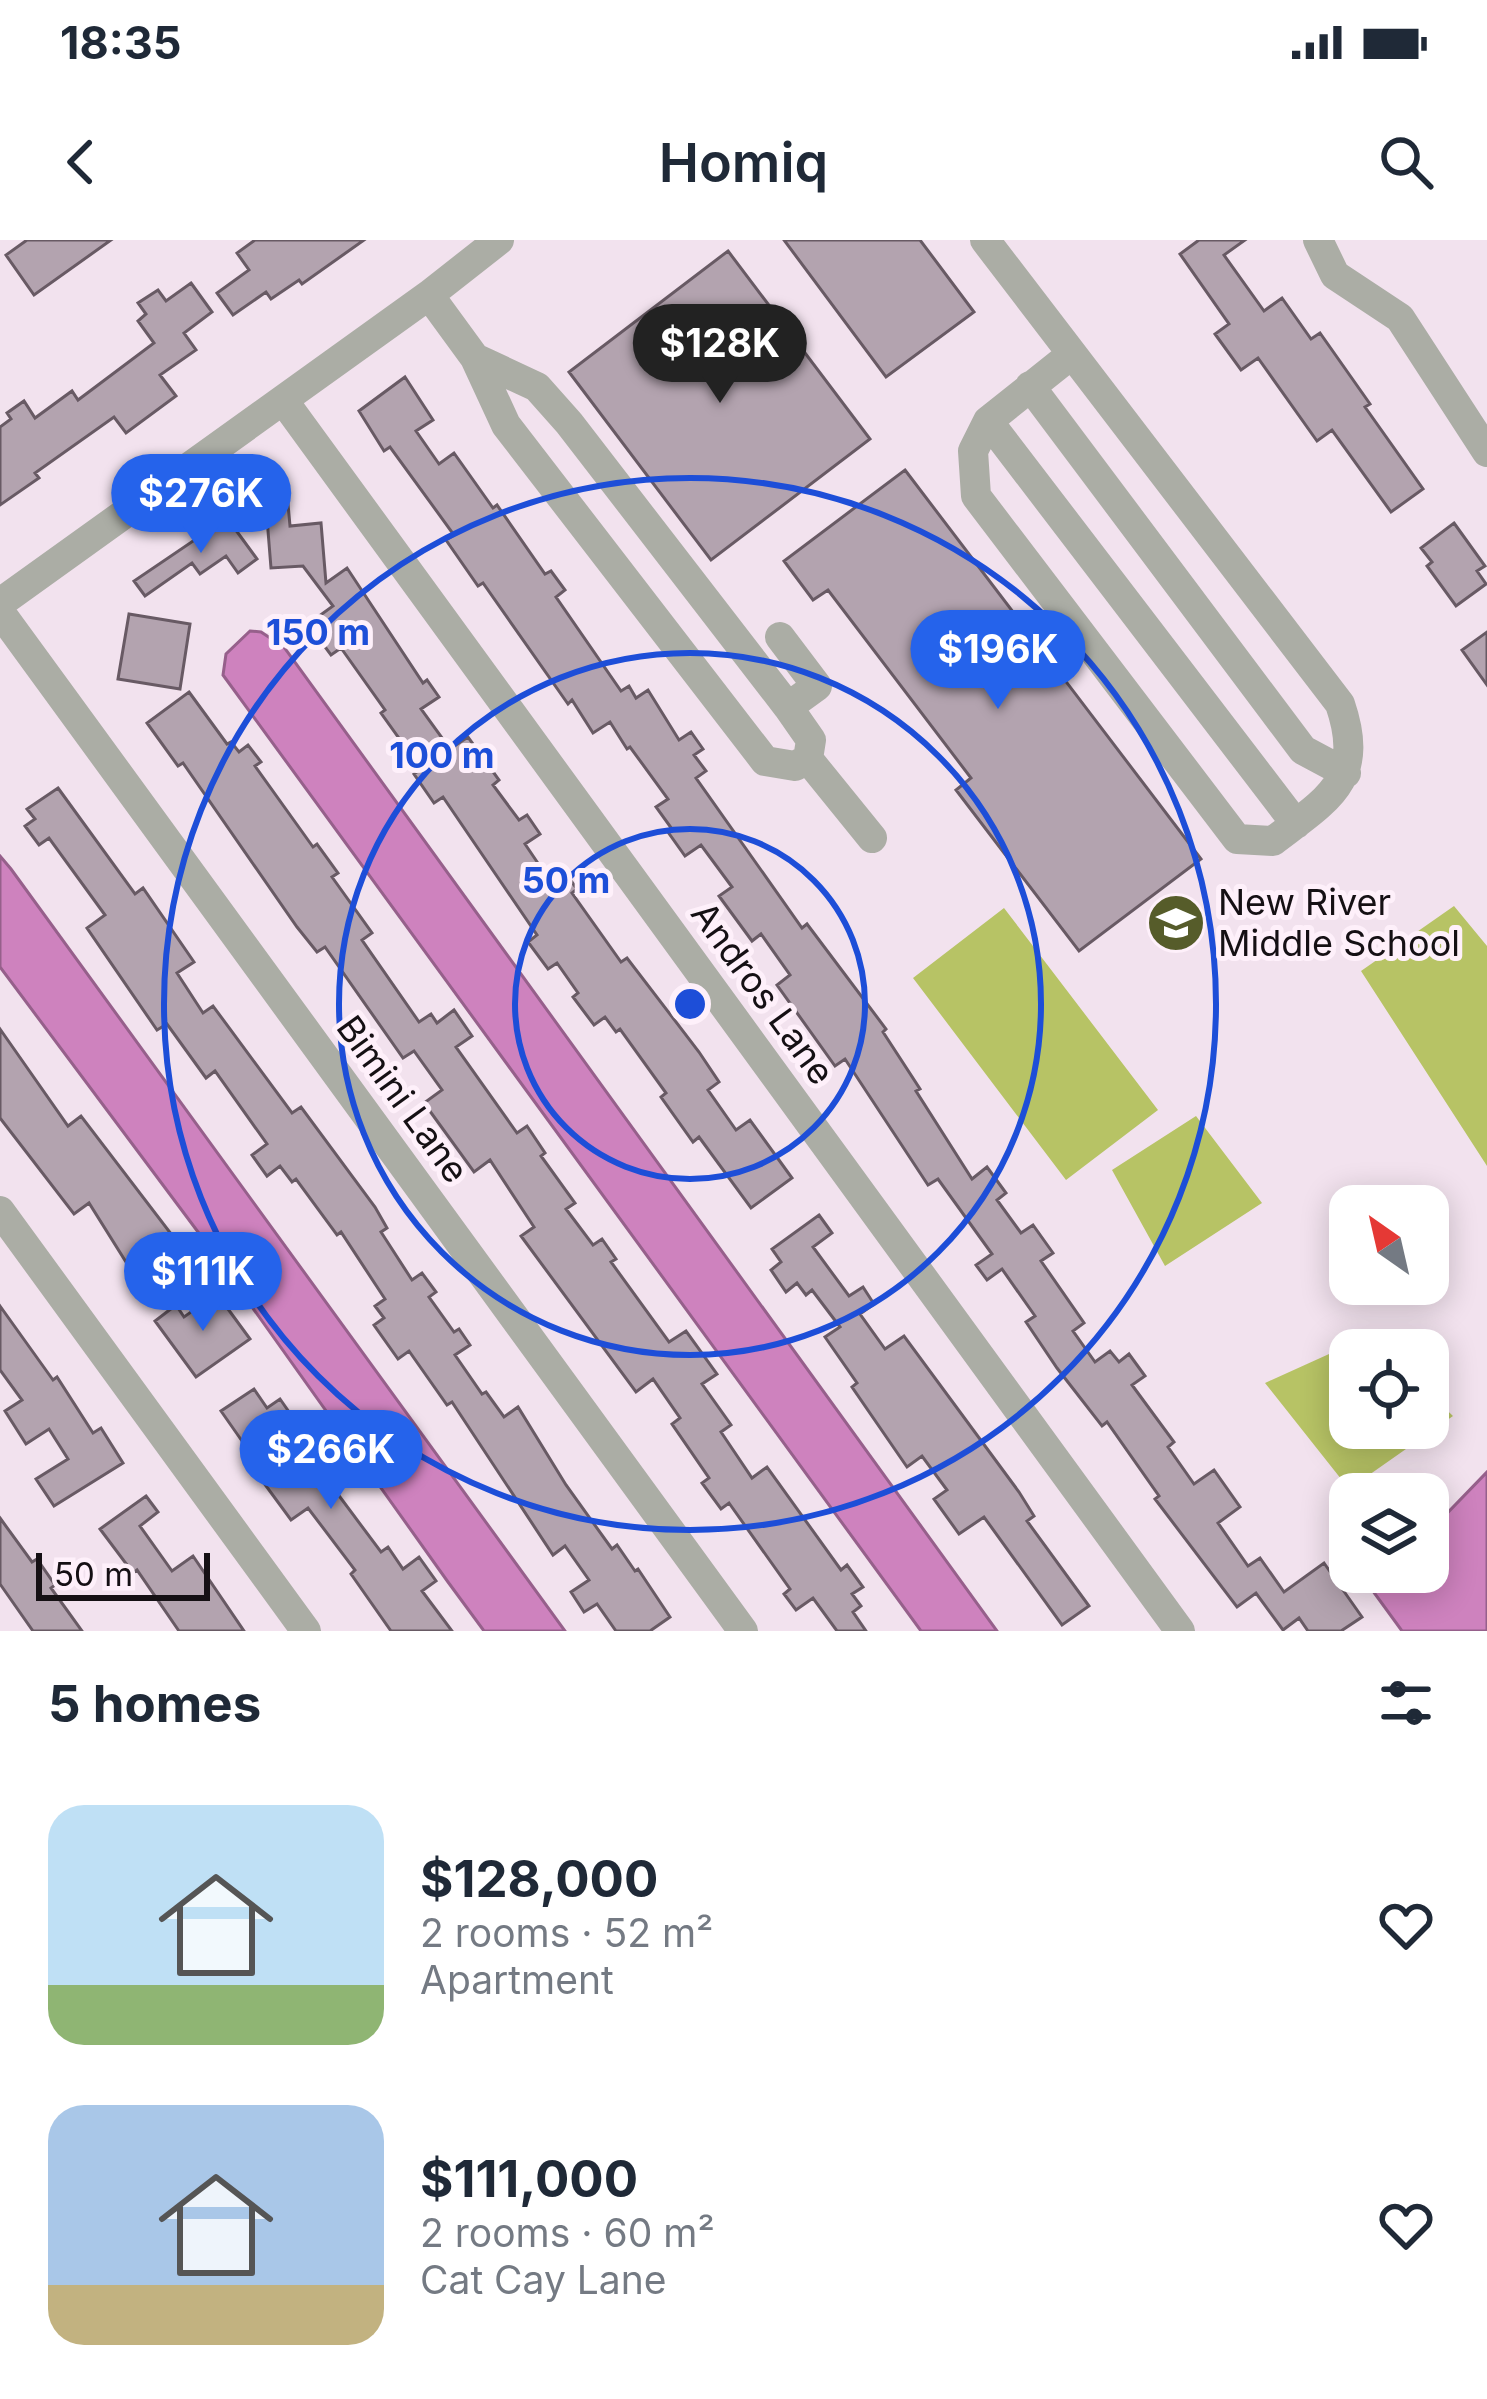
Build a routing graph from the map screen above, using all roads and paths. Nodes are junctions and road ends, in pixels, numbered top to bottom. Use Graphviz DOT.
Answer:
graph roads {
  1 [pos="499,240"];
  2 [pos="985,240"];
  3 [pos="1318,240"];
  4 [pos="429,295"];
  5 [pos="1072,355"];
  6 [pos="475,358"];
  7 [pos="1030,386"];
  8 [pos="284,400"];
  9 [pos="988,421"];
  10 [pos="569,423"];
  11 [pos="1487,452"];
  12 [pos="529,454"];
  13 [pos="0,603"];
  14 [pos="0,613"];
  15 [pos="779,637"];
  16 [pos="788,707"];
  17 [pos="808,759"];
  18 [pos="1346,773"];
  19 [pos="1297,824"];
  20 [pos="872,838"];
  21 [pos="0,1211"];
  22 [pos="306,1631"];
  23 [pos="743,1631"];
  24 [pos="1180,1631"];
  1 -- 4 [label="street"];
  2 -- 5 [label="street"];
  3 -- 11 [label="street"];
  4 -- 6 [label="street"];
  4 -- 8 [label="street"];
  5 -- 7 [label="street"];
  5 -- 18 [label="street"];
  6 -- 10 [label="street"];
  6 -- 12 [label="street"];
  7 -- 9 [label="street"];
  7 -- 18 [label="street"];
  8 -- 13 [label="street"];
  8 -- 24 [label="street, Andros Lane"];
  9 -- 19 [label="street"];
  9 -- 19 [label="street"];
  10 -- 12 [label="street"];
  10 -- 16 [label="street"];
  12 -- 17 [label="street"];
  14 -- 23 [label="street, Bimini Lane"];
  15 -- 16 [label="street"];
  16 -- 17 [label="street"];
  17 -- 20 [label="street"];
  18 -- 19 [label="street"];
  21 -- 22 [label="street"];
}
